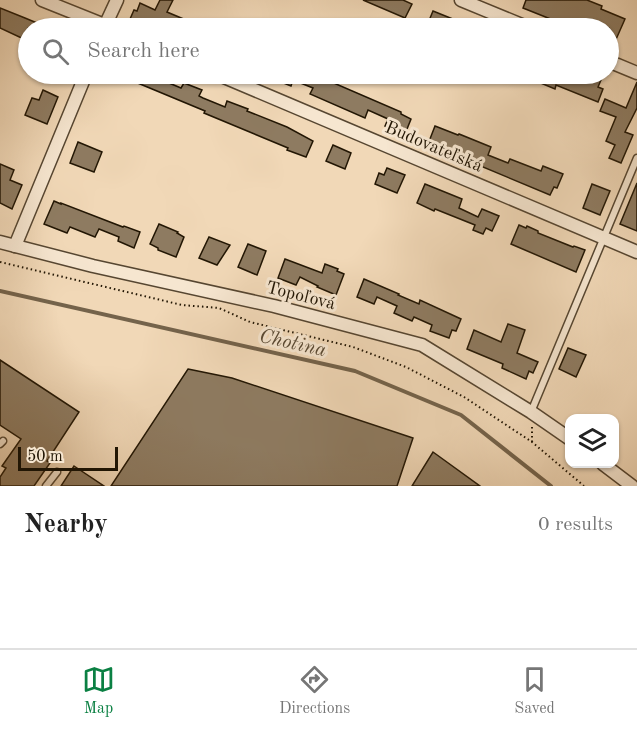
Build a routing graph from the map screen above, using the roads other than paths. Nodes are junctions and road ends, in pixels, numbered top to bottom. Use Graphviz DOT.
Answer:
graph roads {
  1 [pos="42,0"];
  2 [pos="117,0"];
  3 [pos="461,0"];
  4 [pos="84,18"];
  5 [pos="111,18"];
  6 [pos="505,18"];
  7 [pos="619,66"];
  8 [pos="637,73"];
  9 [pos="82,84"];
  10 [pos="241,84"];
  11 [pos="637,158"];
  12 [pos="604,238"];
  13 [pos="0,242"];
  14 [pos="15,246"];
  15 [pos="637,252"];
  16 [pos="531,412"];
  17 [pos="565,436"];
  18 [pos="608,468"];
  19 [pos="57,472"];
  20 [pos="46,486"];
  21 [pos="632,486"];
  1 -- 4 [label="street"];
  2 -- 5 [label="street"];
  3 -- 6 [label="street"];
  7 -- 8 [label="street"];
  9 -- 14 [label="street"];
  10 -- 12 [label="street, Budovateľská"];
  11 -- 12 [label="lane"];
  12 -- 15 [label="street, Budovateľská"];
  12 -- 16 [label="lane"];
  13 -- 14 [label="street, Topoľová"];
  14 -- 16 [label="street, Topoľová"];
  16 -- 17 [label="street, Topoľová"];
  18 -- 21 [label="street"];
  19 -- 20 [label="lane"];
}
